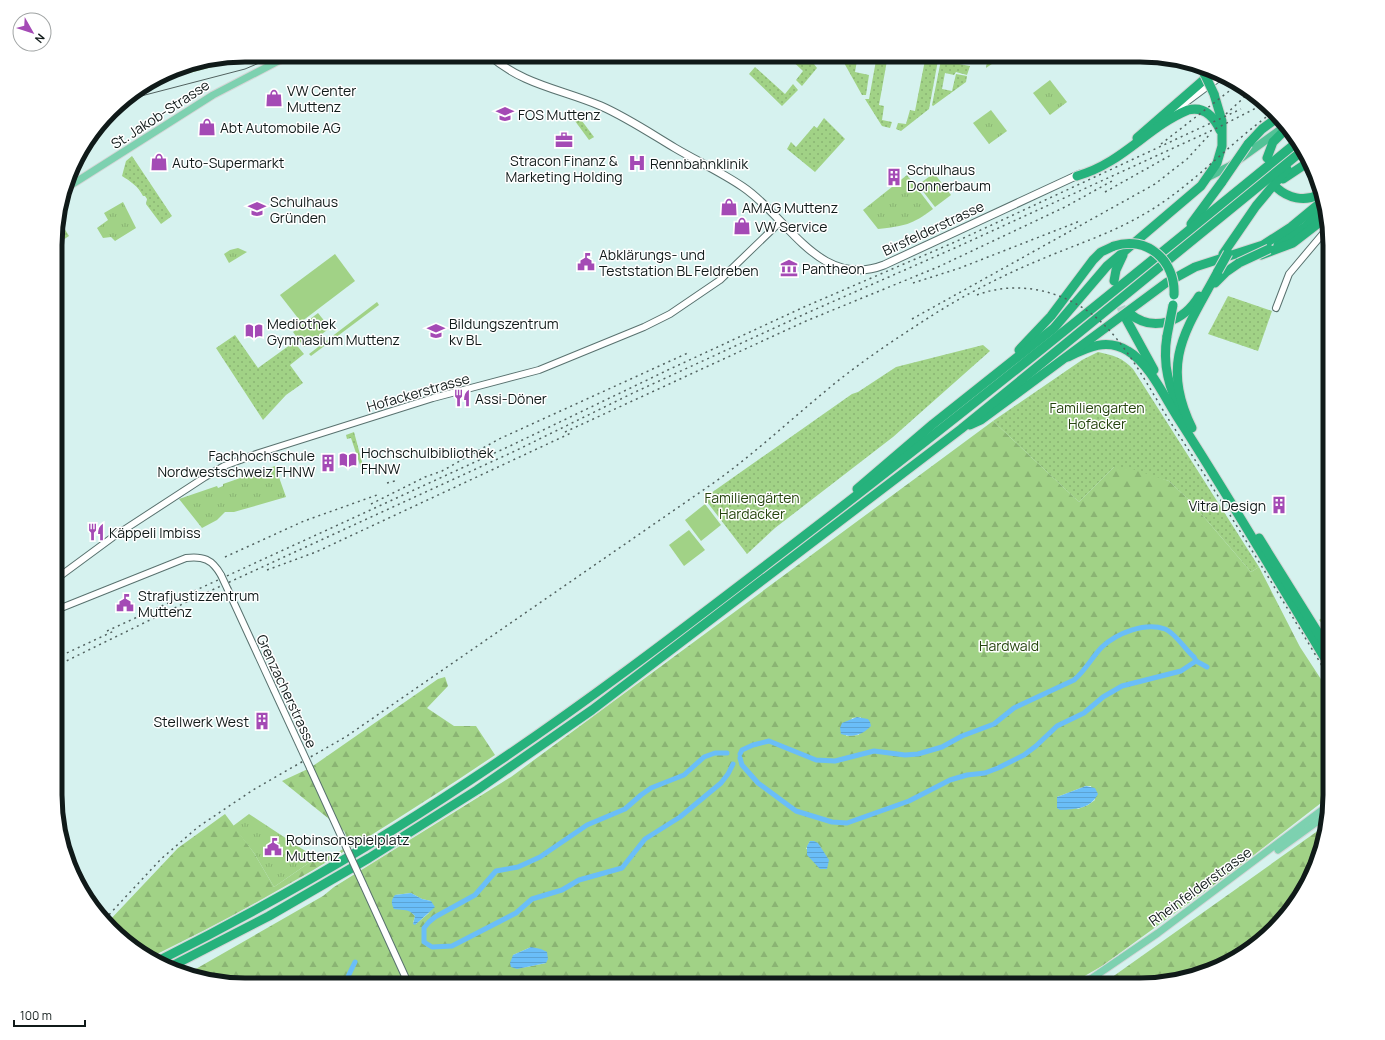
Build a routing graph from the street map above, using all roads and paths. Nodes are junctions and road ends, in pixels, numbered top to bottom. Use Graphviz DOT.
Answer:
graph roads {
  1 [pos="277,62"];
  2 [pos="497,62"];
  3 [pos="1204,74"];
  4 [pos="1209,76"];
  5 [pos="1217,79"];
  6 [pos="1274,120"];
  7 [pos="1282,130"];
  8 [pos="1283,131"];
  9 [pos="1137,138"];
  10 [pos="1223,138"];
  11 [pos="1293,145"];
  12 [pos="1298,155"];
  13 [pos="1299,156"];
  14 [pos="1267,158"];
  15 [pos="1304,164"];
  16 [pos="1077,176"];
  17 [pos="1208,177"];
  18 [pos="73,184"];
  19 [pos="1277,188"];
  20 [pos="1267,193"];
  21 [pos="1316,196"];
  22 [pos="1318,205"];
  23 [pos="1320,212"];
  24 [pos="780,222"];
  25 [pos="1321,222"];
  26 [pos="1323,234"];
  27 [pos="1177,240"];
  28 [pos="1126,250"];
  29 [pos="1202,265"];
  30 [pos="1216,270"];
  31 [pos="1114,281"];
  32 [pos="1204,297"];
  33 [pos="1276,308"];
  34 [pos="1068,357"];
  35 [pos="958,404"];
  36 [pos="961,429"];
  37 [pos="1189,429"];
  38 [pos="834,513"];
  39 [pos="62,575"];
  40 [pos="62,608"];
  41 [pos="1302,615"];
  42 [pos="1323,638"];
  43 [pos="1323,643"];
  44 [pos="1323,649"];
  45 [pos="1323,654"];
  46 [pos="1323,810"];
  47 [pos="1321,819"];
  48 [pos="163,958"];
  49 [pos="176,964"];
  50 [pos="406,978"];
  51 [pos="1092,978"];
  52 [pos="1100,978"];
  1 -- 18 [label="main road, St. Jakob-Strasse"];
  2 -- 24 [label="main road, Birsfelderstrasse"];
  3 -- 10 [label="highway, bridge"];
  4 -- 9 [label="highway"];
  5 -- 9 [label="main road, Birsfelderstrasse"];
  6 -- 27 [label="highway, bridge"];
  7 -- 17 [label="highway"];
  8 -- 14 [label="highway"];
  9 -- 16 [label="main road, Birsfelderstrasse"];
  10 -- 16 [label="highway"];
  10 -- 17 [label="highway"];
  11 -- 27 [label="highway"];
  12 -- 36 [label="highway"];
  13 -- 20 [label="highway"];
  15 -- 20 [label="highway"];
  16 -- 24 [label="main road, Birsfelderstrasse"];
  17 -- 28 [label="highway"];
  19 -- 21 [label="highway"];
  20 -- 30 [label="highway, bridge"];
  22 -- 29 [label="highway"];
  23 -- 32 [label="highway, bridge"];
  24 -- 39 [label="street, Hofackerstrasse"];
  25 -- 29 [label="highway"];
  26 -- 33 [label="street"];
  27 -- 38 [label="highway"];
  28 -- 31 [label="highway"];
  28 -- 35 [label="highway"];
  29 -- 34 [label="highway"];
  30 -- 32 [label="highway"];
  30 -- 37 [label="highway"];
  32 -- 37 [label="highway"];
  34 -- 36 [label="highway"];
  34 -- 37 [label="highway"];
  35 -- 37 [label="highway, bridge"];
  35 -- 38 [label="highway"];
  36 -- 49 [label="highway"];
  37 -- 41 [label="highway"];
  38 -- 48 [label="highway"];
  40 -- 50 [label="street, Grenzacherstrasse, bridge"];
  41 -- 42 [label="highway"];
  41 -- 43 [label="highway"];
  41 -- 44 [label="highway"];
  41 -- 45 [label="highway"];
  46 -- 51 [label="main road, Rheinfelderstrasse"];
  47 -- 52 [label="main road, Rheinfelderstrasse"];
}
